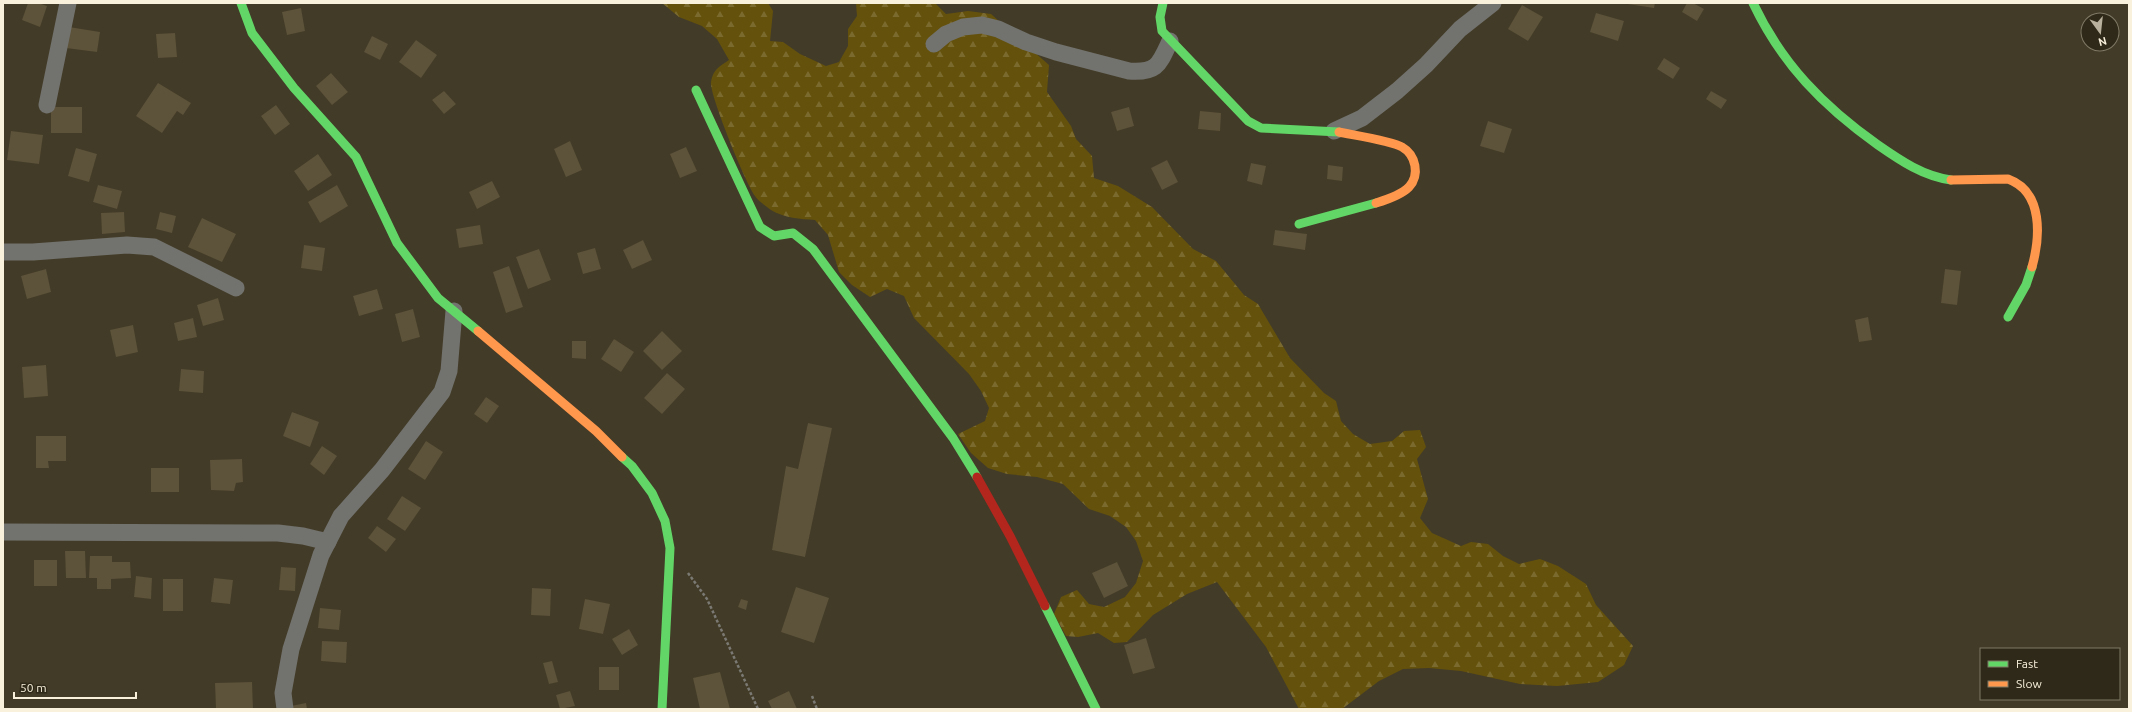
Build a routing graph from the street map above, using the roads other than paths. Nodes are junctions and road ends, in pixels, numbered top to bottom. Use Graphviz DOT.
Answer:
graph roads {
  1 [pos="68,3"];
  2 [pos="240,3"];
  3 [pos="1163,3"];
  4 [pos="1493,3"];
  5 [pos="1753,3"];
  6 [pos="1170,41"];
  7 [pos="934,44"];
  8 [pos="696,90"];
  9 [pos="47,105"];
  10 [pos="1334,132"];
  11 [pos="1299,224"];
  12 [pos="3,252"];
  13 [pos="236,288"];
  14 [pos="454,312"];
  15 [pos="2008,317"];
  16 [pos="3,532"];
  17 [pos="328,542"];
  18 [pos="285,709"];
  19 [pos="662,709"];
  20 [pos="1096,709"];
  1 -- 9 [label="street"];
  2 -- 14 [label="street"];
  3 -- 6 [label="street"];
  4 -- 10 [label="street"];
  5 -- 15 [label="street"];
  6 -- 7 [label="street"];
  6 -- 10 [label="street"];
  8 -- 20 [label="street"];
  10 -- 11 [label="street"];
  12 -- 13 [label="street"];
  14 -- 17 [label="street"];
  14 -- 19 [label="street"];
  16 -- 17 [label="street"];
  17 -- 18 [label="street"];
}
